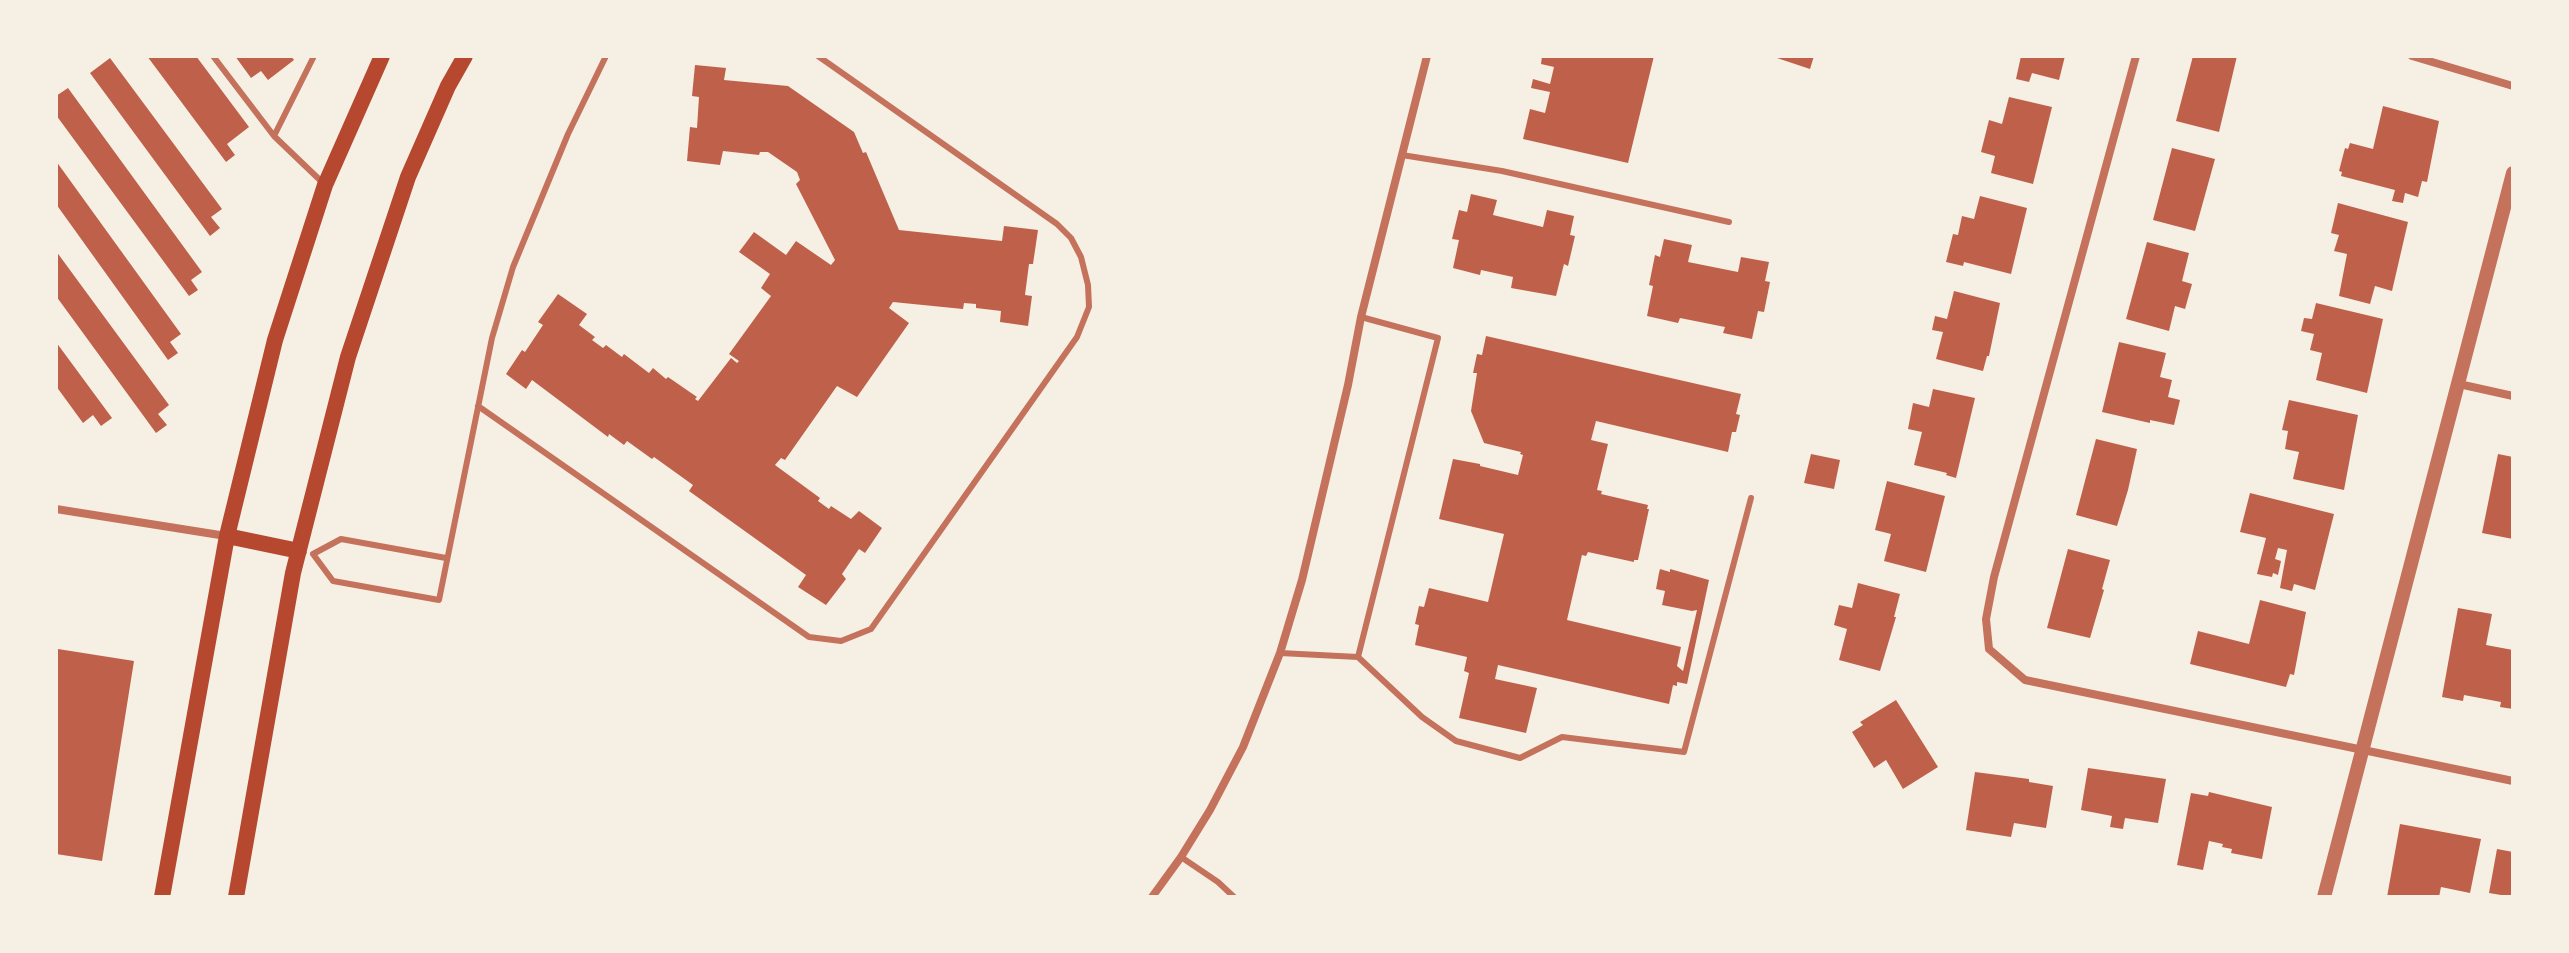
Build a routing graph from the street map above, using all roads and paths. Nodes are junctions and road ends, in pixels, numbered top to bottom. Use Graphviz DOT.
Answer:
graph roads {
  1 [pos="213,56"];
  2 [pos="314,56"];
  3 [pos="382,56"];
  4 [pos="465,56"];
  5 [pos="606,56"];
  6 [pos="818,56"];
  7 [pos="1427,56"];
  8 [pos="2136,56"];
  9 [pos="2412,56"];
  10 [pos="2513,86"];
  11 [pos="274,136"];
  12 [pos="1402,155"];
  13 [pos="2513,173"];
  14 [pos="325,185"];
  15 [pos="1729,222"];
  16 [pos="1361,317"];
  17 [pos="2459,384"];
  18 [pos="2513,396"];
  19 [pos="478,406"];
  20 [pos="1751,498"];
  21 [pos="56,509"];
  22 [pos="227,536"];
  23 [pos="299,551"];
  24 [pos="446,558"];
  25 [pos="1280,653"];
  26 [pos="1358,657"];
  27 [pos="2362,750"];
  28 [pos="2513,781"];
  29 [pos="1181,857"];
  30 [pos="162,897"];
  31 [pos="236,897"];
  32 [pos="1152,897"];
  33 [pos="1234,897"];
  34 [pos="2324,897"];
  1 -- 11 [label="lane"];
  2 -- 11 [label="lane"];
  3 -- 14 [label="main road"];
  4 -- 23 [label="main road"];
  5 -- 19 [label="lane"];
  6 -- 19 [label="lane"];
  7 -- 12 [label="street"];
  8 -- 27 [label="street"];
  9 -- 10 [label="street"];
  11 -- 14 [label="lane"];
  12 -- 15 [label="lane"];
  12 -- 16 [label="street"];
  13 -- 17 [label="street"];
  14 -- 22 [label="main road"];
  16 -- 25 [label="street"];
  16 -- 26 [label="lane"];
  17 -- 18 [label="street"];
  17 -- 27 [label="street"];
  19 -- 24 [label="lane"];
  20 -- 26 [label="lane"];
  21 -- 22 [label="street"];
  22 -- 23 [label="main road"];
  22 -- 30 [label="main road"];
  23 -- 31 [label="main road"];
  24 -- 24 [label="lane"];
  25 -- 26 [label="lane"];
  25 -- 29 [label="street"];
  27 -- 28 [label="street"];
  27 -- 34 [label="street"];
  29 -- 32 [label="street"];
  29 -- 33 [label="lane"];
}
